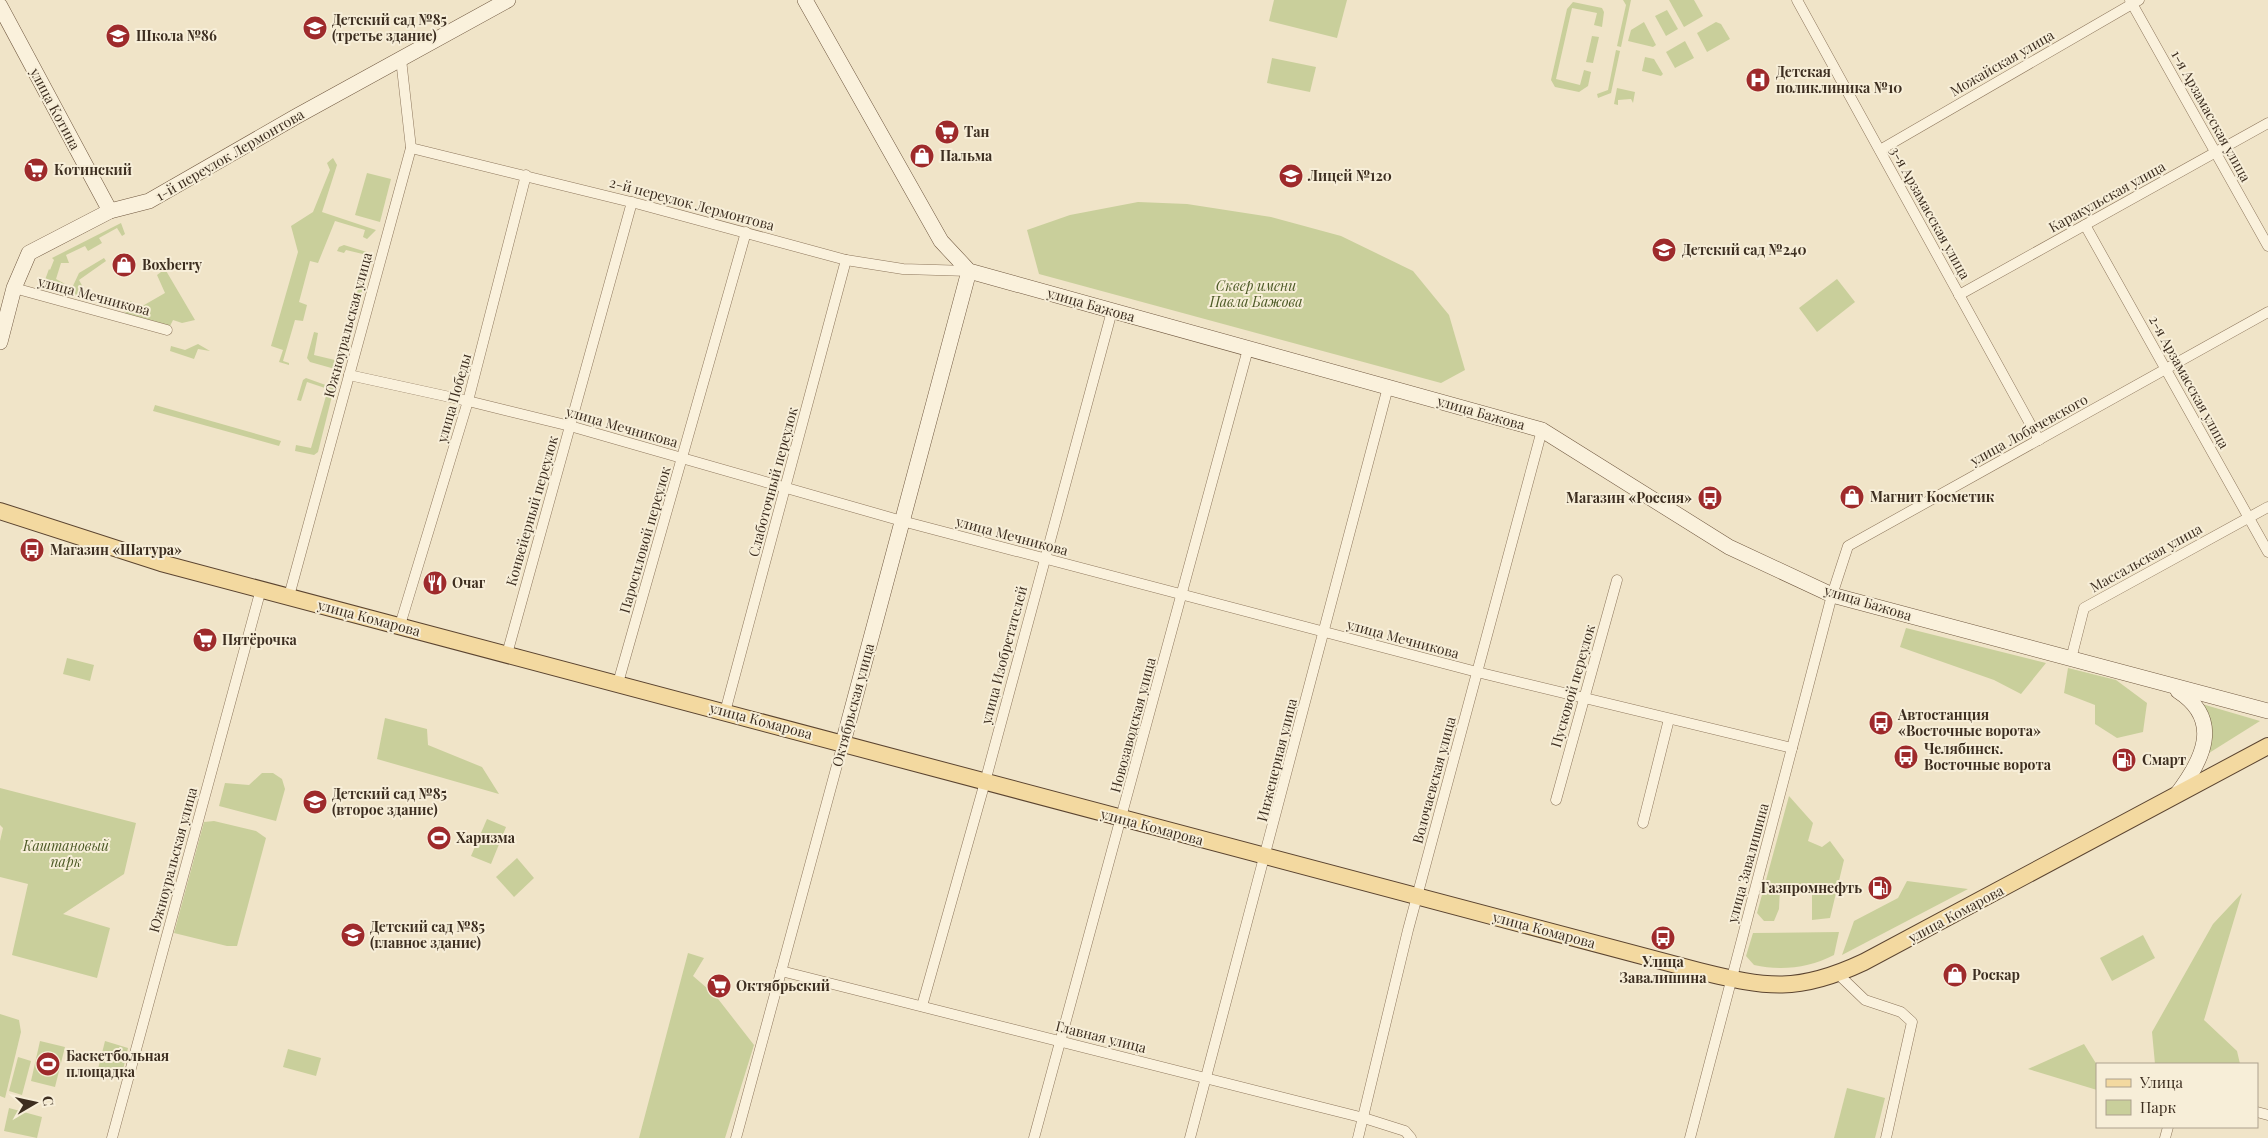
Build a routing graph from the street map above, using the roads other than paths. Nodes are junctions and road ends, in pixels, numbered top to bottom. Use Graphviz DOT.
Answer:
graph roads {
  1 [pos="508,0"];
  2 [pos="805,0"];
  3 [pos="1796,0"];
  4 [pos="2134,1"];
  5 [pos="0,6"];
  6 [pos="401,59"];
  7 [pos="2268,124"];
  8 [pos="411,148"];
  9 [pos="1880,150"];
  10 [pos="2216,153"];
  11 [pos="526,175"];
  12 [pos="632,202"];
  13 [pos="110,211"];
  14 [pos="2085,225"];
  15 [pos="746,232"];
  16 [pos="2268,246"];
  17 [pos="846,260"];
  18 [pos="969,271"];
  19 [pos="14,288"];
  20 [pos="1959,296"];
  21 [pos="1112,311"];
  22 [pos="2268,312"];
  23 [pos="167,330"];
  24 [pos="0,342"];
  25 [pos="1248,348"];
  26 [pos="2166,369"];
  27 [pos="349,375"];
  28 [pos="1388,387"];
  29 [pos="468,401"];
  30 [pos="570,426"];
  31 [pos="1542,430"];
  32 [pos="2039,440"];
  33 [pos="682,458"];
  34 [pos="786,488"];
  35 [pos="2268,507"];
  36 [pos="0,510"];
  37 [pos="2249,517"];
  38 [pos="902,521"];
  39 [pos="2268,552"];
  40 [pos="1044,559"];
  41 [pos="1618,580"];
  42 [pos="261,589"];
  43 [pos="1182,595"];
  44 [pos="1832,595"];
  45 [pos="289,596"];
  46 [pos="400,626"];
  47 [pos="1324,632"];
  48 [pos="507,654"];
  49 [pos="2071,660"];
  50 [pos="1477,672"];
  51 [pos="618,683"];
  52 [pos="2170,686"];
  53 [pos="1583,698"];
  54 [pos="2268,711"];
  55 [pos="725,712"];
  56 [pos="1669,718"];
  57 [pos="844,743"];
  58 [pos="2268,746"];
  59 [pos="1792,748"];
  60 [pos="985,782"];
  61 [pos="2178,794"];
  62 [pos="1556,800"];
  63 [pos="1122,819"];
  64 [pos="1643,822"];
  65 [pos="1266,856"];
  66 [pos="1417,896"];
  67 [pos="781,971"];
  68 [pos="1838,974"];
  69 [pos="1732,978"];
  70 [pos="922,1006"];
  71 [pos="1061,1041"];
  72 [pos="1206,1078"];
  73 [pos="1364,1118"];
  74 [pos="112,1138"];
  75 [pos="736,1138"];
  76 [pos="1034,1138"];
  77 [pos="1190,1138"];
  78 [pos="1358,1138"];
  79 [pos="1411,1138"];
  80 [pos="1690,1138"];
  81 [pos="1886,1138"];
  1 -- 6 [label="main road, 1-й переулок Лермонтова"];
  2 -- 18 [label="main road"];
  3 -- 9 [label="street, 3-я Арзамасская улица"];
  4 -- 9 [label="street, Можайская улица"];
  4 -- 10 [label="street, 1-я Арзамасская улица"];
  5 -- 13 [label="main road, улица Котина"];
  6 -- 8 [label="street, Южноуральская улица"];
  6 -- 13 [label="main road, 1-й переулок Лермонтова"];
  7 -- 10 [label="street, Каракульская улица"];
  8 -- 11 [label="street, 2-й переулок Лермонтова"];
  8 -- 27 [label="street, Южноуральская улица"];
  9 -- 20 [label="street, 3-я Арзамасская улица"];
  10 -- 14 [label="street, Каракульская улица"];
  10 -- 16 [label="street, 1-я Арзамасская улица"];
  11 -- 12 [label="street, 2-й переулок Лермонтова"];
  11 -- 29 [label="street, улица Победы"];
  12 -- 15 [label="street, 2-й переулок Лермонтова"];
  12 -- 30 [label="street, Конвейерный переулок"];
  13 -- 19 [label="main road, 1-й переулок Лермонтова"];
  14 -- 20 [label="street, Каракульская улица"];
  14 -- 26 [label="street, 2-я Арзамасская улица"];
  15 -- 17 [label="street, 2-й переулок Лермонтова"];
  15 -- 33 [label="street, Паросиловой переулок"];
  17 -- 18 [label="street, 2-й переулок Лермонтова"];
  17 -- 34 [label="street, Слаботочный переулок"];
  18 -- 21 [label="main road, улица Бажова"];
  18 -- 38 [label="main road, Октябрьская улица"];
  19 -- 23 [label="street, улица Мечникова"];
  19 -- 24 [label="main road, 1-й переулок Лермонтова"];
  20 -- 32 [label="street, 3-я Арзамасская улица"];
  21 -- 25 [label="main road, улица Бажова"];
  21 -- 40 [label="street, улица Изобретателей"];
  22 -- 26 [label="street, улица Лобачевского"];
  25 -- 28 [label="main road, улица Бажова"];
  25 -- 43 [label="street, Новозаводская улица"];
  26 -- 32 [label="street, улица Лобачевского"];
  26 -- 37 [label="street, 2-я Арзамасская улица"];
  27 -- 29 [label="street, улица Мечникова"];
  27 -- 45 [label="street, Южноуральская улица"];
  28 -- 31 [label="main road, улица Бажова"];
  28 -- 47 [label="street, Инженерная улица"];
  29 -- 30 [label="street, улица Мечникова"];
  29 -- 46 [label="street, улица Победы"];
  30 -- 33 [label="street, улица Мечникова"];
  30 -- 48 [label="street, Конвейерный переулок"];
  31 -- 44 [label="main road, улица Бажова"];
  31 -- 50 [label="street, Волочаевская улица"];
  32 -- 44 [label="street, улица Лобачевского"];
  33 -- 34 [label="street, улица Мечникова"];
  33 -- 51 [label="street, Паросиловой переулок"];
  34 -- 38 [label="street, улица Мечникова"];
  34 -- 55 [label="street, Слаботочный переулок"];
  35 -- 37 [label="street, Массальская улица"];
  36 -- 42 [label="main road, улица Комарова"];
  37 -- 39 [label="street, 2-я Арзамасская улица"];
  37 -- 49 [label="street, Массальская улица"];
  38 -- 40 [label="street, улица Мечникова"];
  38 -- 57 [label="main road, Октябрьская улица"];
  40 -- 43 [label="street, улица Мечникова"];
  40 -- 60 [label="street, улица Изобретателей"];
  41 -- 53 [label="street, Пусковой переулок"];
  42 -- 45 [label="main road, улица Комарова"];
  42 -- 74 [label="street, Южноуральская улица"];
  43 -- 47 [label="street, улица Мечникова"];
  43 -- 63 [label="street, Новозаводская улица"];
  44 -- 49 [label="main road, улица Бажова"];
  44 -- 59 [label="street, улица Завалишина"];
  45 -- 46 [label="main road, улица Комарова"];
  46 -- 48 [label="main road, улица Комарова"];
  47 -- 50 [label="street, улица Мечникова"];
  47 -- 65 [label="street, Инженерная улица"];
  48 -- 51 [label="main road, улица Комарова"];
  49 -- 52 [label="main road, улица Бажова"];
  50 -- 53 [label="street, улица Мечникова"];
  50 -- 66 [label="street, Волочаевская улица"];
  51 -- 55 [label="main road, улица Комарова"];
  52 -- 54 [label="main road, улица Бажова"];
  52 -- 61 [label="main road"];
  53 -- 56 [label="street, улица Мечникова"];
  53 -- 62 [label="street, Пусковой переулок"];
  55 -- 57 [label="main road, улица Комарова"];
  56 -- 59 [label="street, улица Мечникова"];
  56 -- 64 [label="street"];
  57 -- 60 [label="main road, улица Комарова"];
  57 -- 67 [label="street, Октябрьская улица"];
  58 -- 61 [label="main road, улица Комарова"];
  59 -- 69 [label="street, улица Завалишина"];
  60 -- 63 [label="main road, улица Комарова"];
  60 -- 70 [label="street, улица Изобретателей"];
  61 -- 68 [label="main road, улица Комарова"];
  63 -- 65 [label="main road, улица Комарова"];
  63 -- 71 [label="street, Новозаводская улица"];
  65 -- 66 [label="main road, улица Комарова"];
  65 -- 72 [label="street, Инженерная улица"];
  66 -- 69 [label="main road, улица Комарова"];
  66 -- 73 [label="street, Волочаевская улица"];
  67 -- 70 [label="street, Главная улица"];
  67 -- 75 [label="street, Октябрьская улица"];
  68 -- 69 [label="main road, улица Комарова"];
  68 -- 81 [label="street"];
  69 -- 80 [label="street, улица Завалишина"];
  70 -- 71 [label="street, Главная улица"];
  71 -- 72 [label="street, Главная улица"];
  71 -- 76 [label="street, Новозаводская улица"];
  72 -- 73 [label="street, Главная улица"];
  72 -- 77 [label="street, Инженерная улица"];
  73 -- 78 [label="street, Волочаевская улица"];
  73 -- 79 [label="street, Главная улица"];
}
